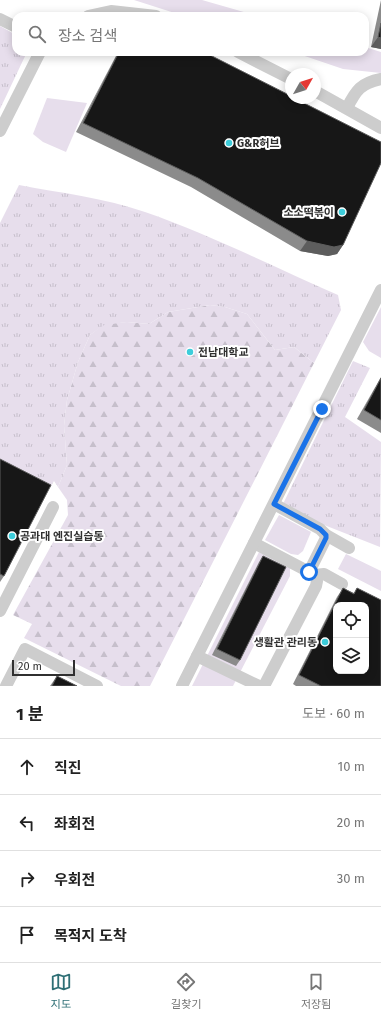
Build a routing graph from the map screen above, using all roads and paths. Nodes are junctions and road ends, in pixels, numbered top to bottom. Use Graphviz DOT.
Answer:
graph roads {
  1 [pos="106,12"];
  2 [pos="120,12"];
  3 [pos="0,19"];
  4 [pos="12,25"];
  5 [pos="38,56"];
  6 [pos="246,56"];
  7 [pos="285,76"];
  8 [pos="381,79"];
  9 [pos="321,94"];
  10 [pos="347,108"];
  11 [pos="381,128"];
  12 [pos="0,131"];
  13 [pos="381,290"];
  14 [pos="274,504"];
  15 [pos="53,507"];
  16 [pos="326,535"];
  17 [pos="254,543"];
  18 [pos="349,548"];
  19 [pos="312,574"];
  20 [pos="342,584"];
  21 [pos="0,611"];
  22 [pos="197,656"];
  23 [pos="6,686"];
  24 [pos="97,686"];
  25 [pos="182,686"];
  26 [pos="260,686"];
  27 [pos="264,686"];
  1 -- 2 [label="lane"];
  3 -- 4 [label="lane"];
  5 -- 12 [label="lane"];
  6 -- 7 [label="lane"];
  8 -- 10 [label="lane"];
  9 -- 10 [label="lane"];
  10 -- 11 [label="lane"];
  13 -- 14 [label="lane"];
  14 -- 16 [label="lane"];
  14 -- 17 [label="lane"];
  15 -- 21 [label="lane"];
  16 -- 18 [label="lane"];
  16 -- 19 [label="lane"];
  17 -- 19 [label="lane"];
  17 -- 22 [label="lane"];
  19 -- 20 [label="lane"];
  19 -- 27 [label="lane"];
  22 -- 25 [label="lane"];
  22 -- 26 [label="lane"];
  23 -- 24 [label="lane"];
}
